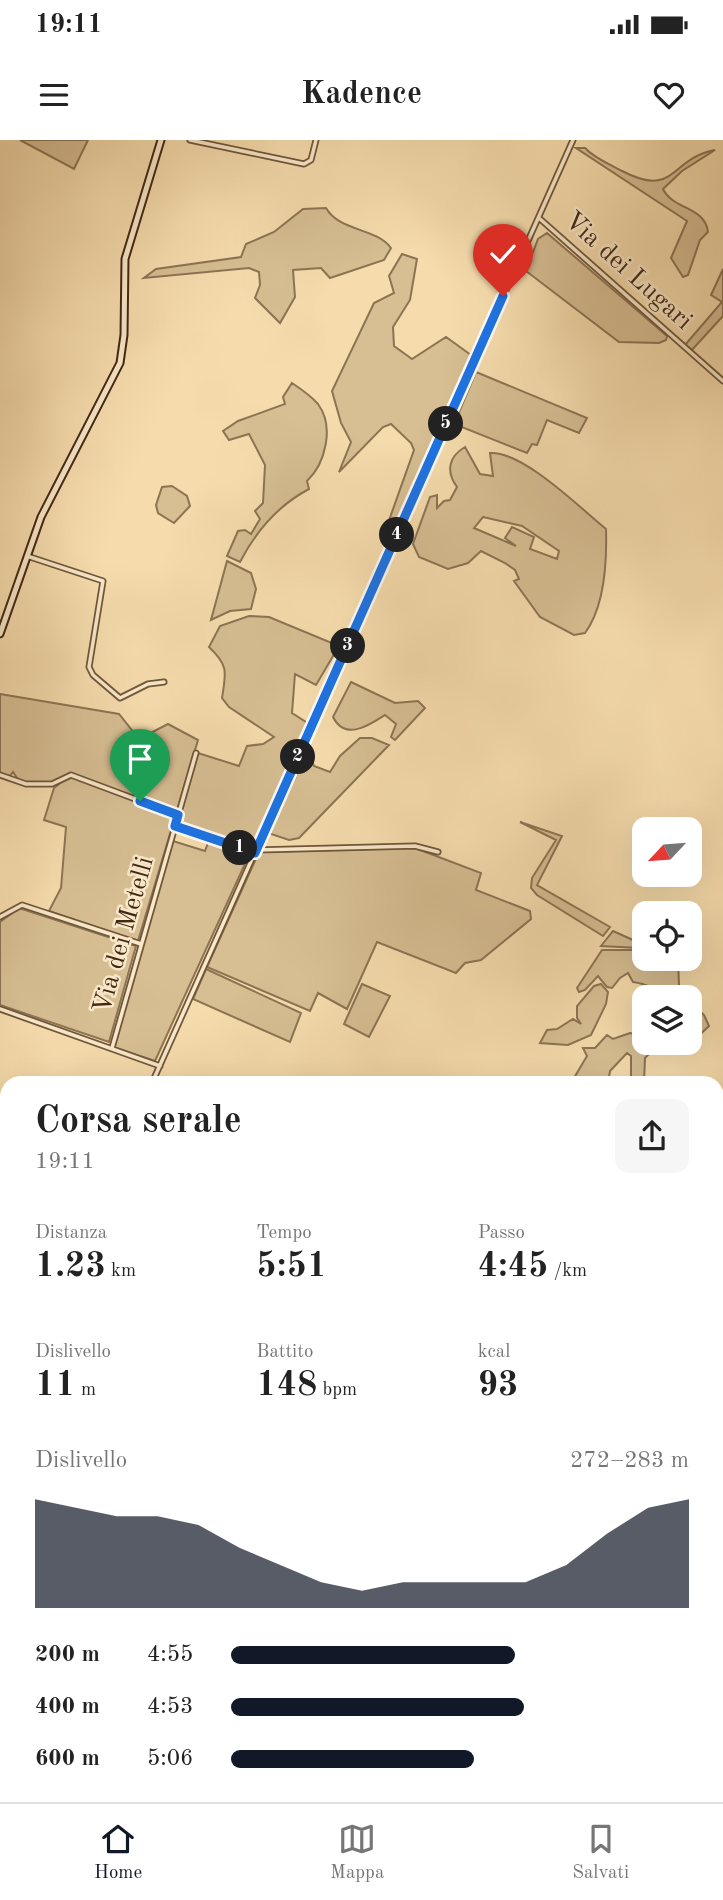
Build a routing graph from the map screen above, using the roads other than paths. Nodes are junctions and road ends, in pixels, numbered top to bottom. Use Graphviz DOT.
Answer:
graph roads {
  1 [pos="161,140"];
  2 [pos="190,140"];
  3 [pos="316,140"];
  4 [pos="573,140"];
  5 [pos="538,218"];
  6 [pos="723,381"];
  7 [pos="27,556"];
  8 [pos="0,634"];
  9 [pos="164,682"];
  10 [pos="195,752"];
  11 [pos="0,775"];
  12 [pos="178,815"];
  13 [pos="175,826"];
  14 [pos="256,852"];
  15 [pos="438,852"];
  16 [pos="0,917"];
  17 [pos="141,944"];
  18 [pos="0,1009"];
  19 [pos="112,1048"];
  20 [pos="160,1066"];
  21 [pos="155,1076"];
  1 -- 7 [label="street"];
  2 -- 3 [label="street"];
  4 -- 5 [label="street"];
  5 -- 6 [label="street, Via dei Lugari"];
  5 -- 14 [label="street"];
  7 -- 8 [label="street"];
  7 -- 9 [label="street"];
  10 -- 12 [label="street, Via dei Metelli"];
  11 -- 12 [label="street"];
  12 -- 13 [label="street, Via dei Metelli"];
  13 -- 14 [label="street"];
  13 -- 17 [label="street, Via dei Metelli"];
  14 -- 15 [label="street"];
  14 -- 20 [label="street"];
  16 -- 17 [label="street"];
  17 -- 19 [label="street, Via dei Metelli"];
  18 -- 19 [label="street"];
  19 -- 20 [label="street"];
  20 -- 21 [label="street"];
}
